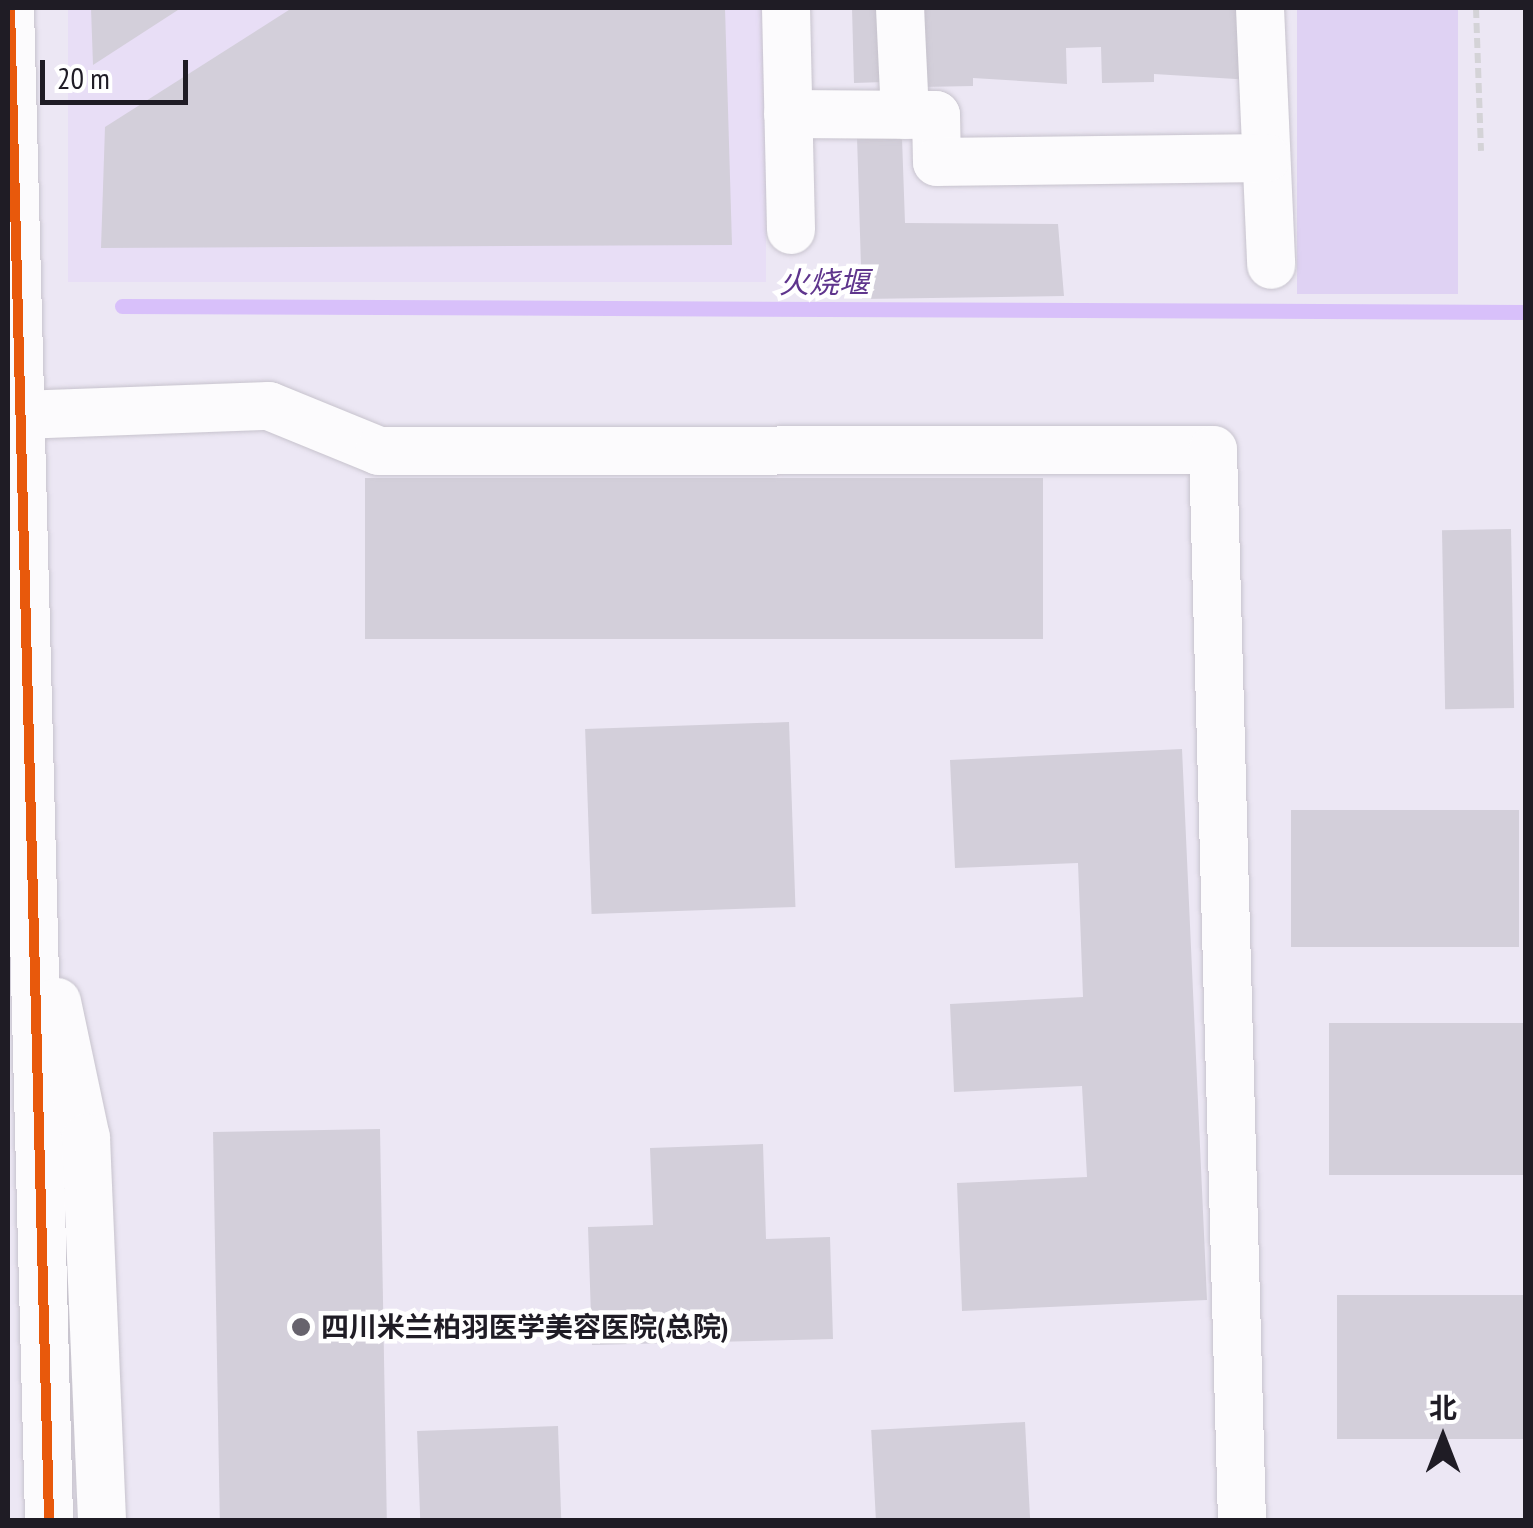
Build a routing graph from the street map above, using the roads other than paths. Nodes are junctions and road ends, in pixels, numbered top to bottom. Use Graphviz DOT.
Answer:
graph roads {
  1 [pos="10,8"];
  2 [pos="786,8"];
  3 [pos="900,8"];
  4 [pos="1260,8"];
  5 [pos="788,114"];
  6 [pos="904,115"];
  7 [pos="1266,158"];
  8 [pos="791,230"];
  9 [pos="1271,264"];
  10 [pos="20,415"];
  11 [pos="32,890"];
  12 [pos="49,1520"];
  13 [pos="102,1520"];
  14 [pos="1242,1520"];
  1 -- 10 [label="street"];
  2 -- 5 [label="street"];
  3 -- 6 [label="street"];
  4 -- 7 [label="street"];
  5 -- 6 [label="street"];
  5 -- 8 [label="street"];
  6 -- 7 [label="street"];
  7 -- 9 [label="street"];
  10 -- 11 [label="street"];
  10 -- 14 [label="street"];
  11 -- 12 [label="street"];
  11 -- 13 [label="street"];
}
